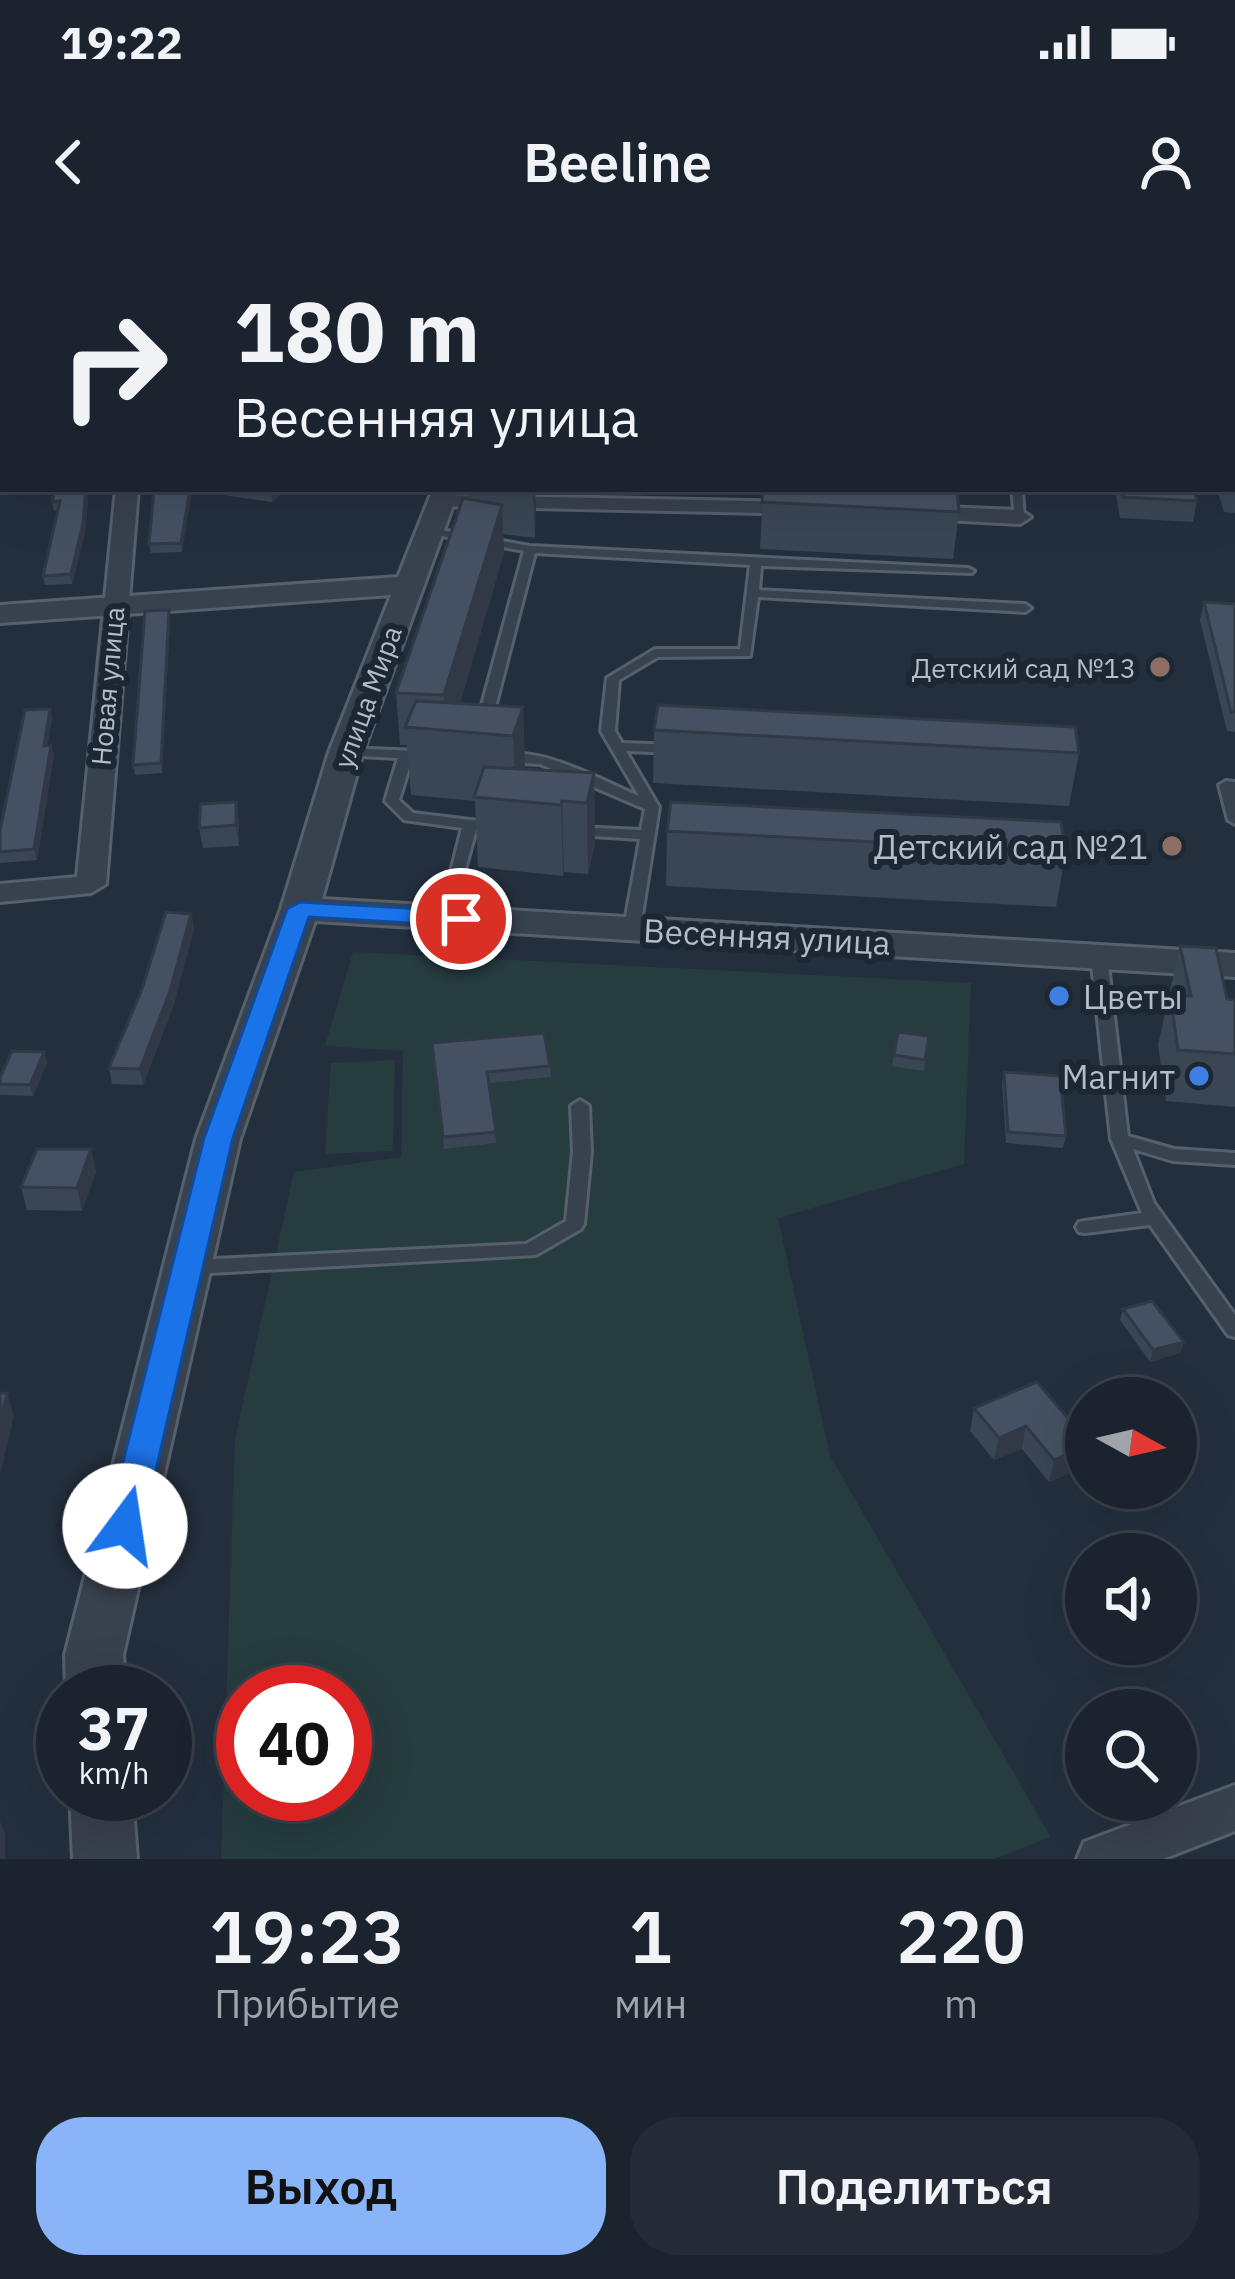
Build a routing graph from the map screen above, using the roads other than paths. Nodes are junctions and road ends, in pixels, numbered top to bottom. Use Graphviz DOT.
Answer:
graph roads {
  1 [pos="127,492"];
  2 [pos="1017,492"];
  3 [pos="439,507"];
  4 [pos="833,509"];
  5 [pos="903,512"];
  6 [pos="1020,518"];
  7 [pos="530,549"];
  8 [pos="756,562"];
  9 [pos="948,570"];
  10 [pos="968,571"];
  11 [pos="408,585"];
  12 [pos="754,593"];
  13 [pos="951,604"];
  14 [pos="114,605"];
  15 [pos="1025,608"];
  16 [pos="0,614"];
  17 [pos="481,735"];
  18 [pos="619,747"];
  19 [pos="694,750"];
  20 [pos="346,752"];
  21 [pos="406,754"];
  22 [pos="429,755"];
  23 [pos="475,756"];
  24 [pos="1235,786"];
  25 [pos="652,807"];
  26 [pos="1235,820"];
  27 [pos="470,825"];
  28 [pos="514,828"];
  29 [pos="559,830"];
  30 [pos="648,837"];
  31 [pos="668,841"];
  32 [pos="0,893"];
  33 [pos="452,895"];
  34 [pos="300,909"];
  35 [pos="632,928"];
  36 [pos="1099,956"];
  37 [pos="1235,965"];
  38 [pos="580,1106"];
  39 [pos="1120,1139"];
  40 [pos="1235,1159"];
  41 [pos="1154,1217"];
  42 [pos="1085,1227"];
  43 [pos="188,1267"];
  44 [pos="1235,1330"];
  45 [pos="95,1665"];
  46 [pos="1235,1808"];
  47 [pos="103,1821"];
  48 [pos="105,1859"];
  49 [pos="1102,1859"];
  1 -- 14 [label="street, Новая улица"];
  2 -- 6 [label="lane"];
  3 -- 4 [label="street"];
  3 -- 7 [label="lane"];
  3 -- 11 [label="street, улица Мира"];
  5 -- 6 [label="street"];
  7 -- 8 [label="lane"];
  7 -- 17 [label="lane"];
  8 -- 9 [label="lane"];
  8 -- 12 [label="lane"];
  9 -- 10 [label="lane"];
  9 -- 13 [label="lane"];
  11 -- 14 [label="street"];
  11 -- 20 [label="street, улица Мира"];
  12 -- 13 [label="lane"];
  12 -- 18 [label="lane"];
  13 -- 15 [label="lane"];
  14 -- 16 [label="street"];
  14 -- 32 [label="street, Новая улица"];
  18 -- 19 [label="lane"];
  18 -- 25 [label="lane"];
  20 -- 21 [label="lane"];
  20 -- 34 [label="street, улица Мира"];
  21 -- 22 [label="lane"];
  21 -- 27 [label="lane"];
  23 -- 25 [label="lane"];
  24 -- 26 [label="lane"];
  25 -- 30 [label="lane"];
  27 -- 28 [label="lane"];
  27 -- 33 [label="lane"];
  29 -- 30 [label="lane"];
  30 -- 31 [label="lane"];
  30 -- 35 [label="lane"];
  34 -- 35 [label="street, Весенняя улица"];
  34 -- 43 [label="street, улица Мира"];
  35 -- 36 [label="street, Весенняя улица"];
  36 -- 37 [label="street, Весенняя улица"];
  36 -- 39 [label="lane"];
  38 -- 43 [label="lane"];
  39 -- 40 [label="lane"];
  39 -- 41 [label="lane"];
  41 -- 42 [label="lane"];
  41 -- 44 [label="lane"];
  43 -- 45 [label="street, улица Мира"];
  46 -- 49 [label="street"];
  47 -- 48 [label="street"];
}
